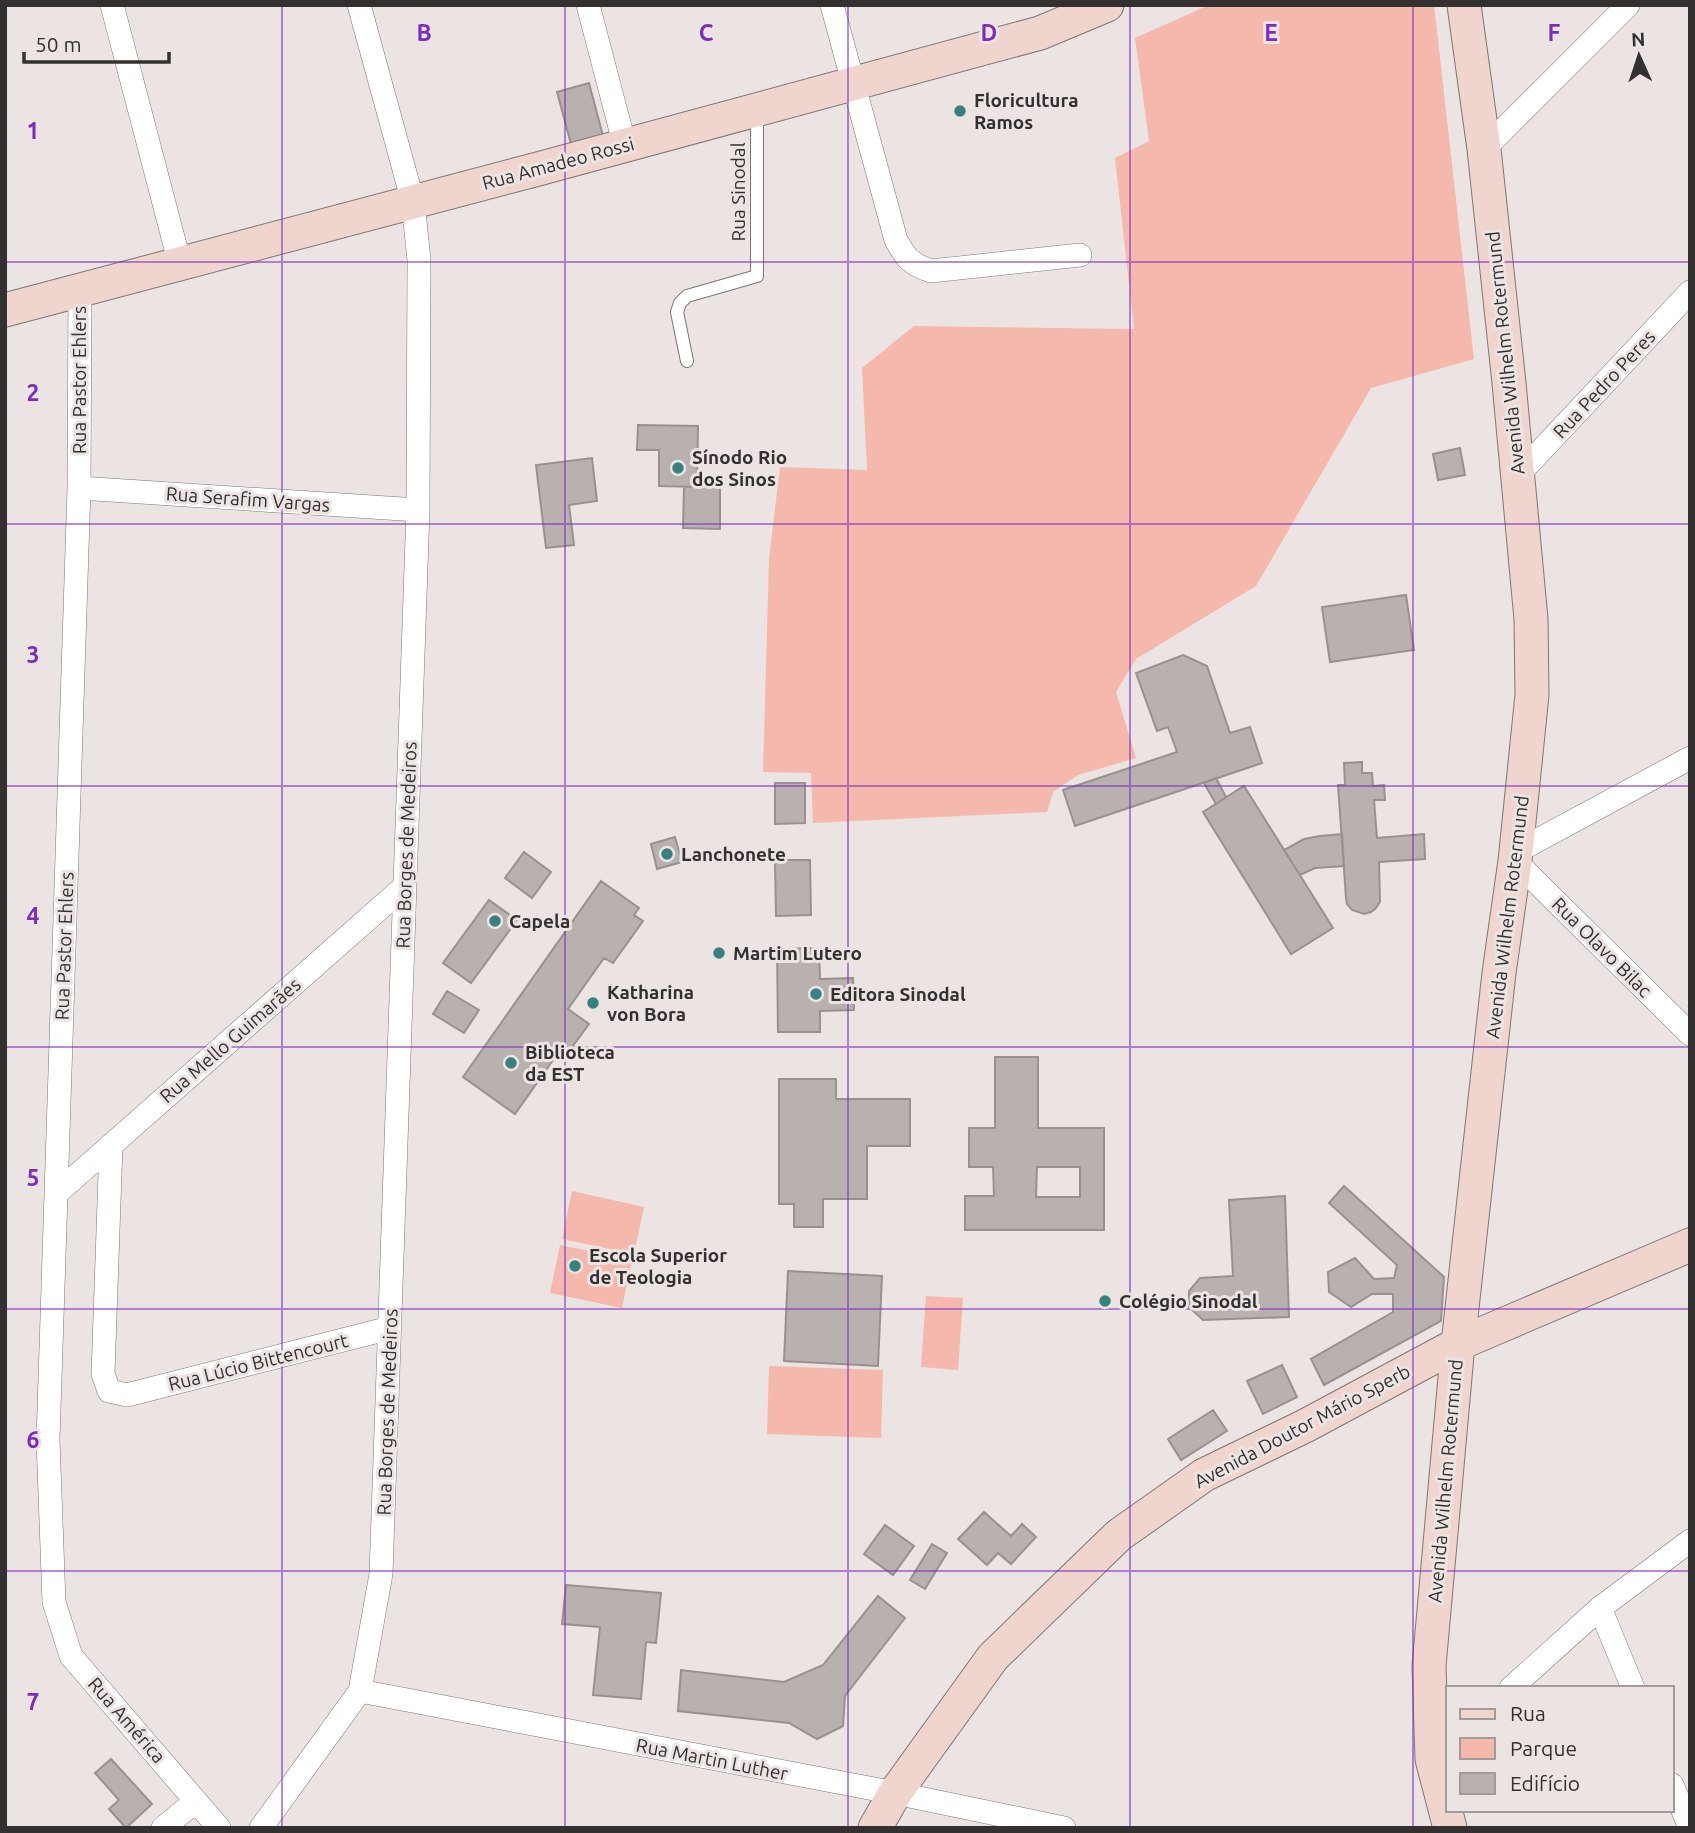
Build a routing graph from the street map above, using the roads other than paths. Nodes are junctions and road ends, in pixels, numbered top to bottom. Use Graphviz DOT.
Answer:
graph roads {
  1 [pos="113,5"];
  2 [pos="359,5"];
  3 [pos="588,5"];
  4 [pos="832,5"];
  5 [pos="1464,5"];
  6 [pos="1628,5"];
  7 [pos="1086,10"];
  8 [pos="852,84"];
  9 [pos="757,108"];
  10 [pos="625,146"];
  11 [pos="1484,149"];
  12 [pos="413,202"];
  13 [pos="1080,255"];
  14 [pos="180,264"];
  15 [pos="80,291"];
  16 [pos="1690,292"];
  17 [pos="5,310"];
  18 [pos="687,361"];
  19 [pos="1518,475"];
  20 [pos="79,488"];
  21 [pos="418,510"];
  22 [pos="1690,758"];
  23 [pos="1515,856"];
  24 [pos="404,887"];
  25 [pos="1690,1034"];
  26 [pos="111,1145"];
  27 [pos="57,1193"];
  28 [pos="1690,1245"];
  29 [pos="390,1328"];
  30 [pos="1458,1344"];
  31 [pos="1690,1541"];
  32 [pos="54,1602"];
  33 [pos="1600,1608"];
  34 [pos="1513,1686"];
  35 [pos="1632,1686"];
  36 [pos="360,1691"];
  37 [pos="1440,1752"];
  38 [pos="1674,1789"];
  39 [pos="895,1793"];
  40 [pos="1446,1798"];
  41 [pos="196,1801"];
  42 [pos="1690,1827"];
  43 [pos="163,1828"];
  44 [pos="219,1828"];
  45 [pos="261,1828"];
  46 [pos="875,1828"];
  47 [pos="1064,1828"];
  1 -- 14 [label="street"];
  2 -- 12 [label="street, Rua Borges de Medeiros"];
  3 -- 10 [label="street"];
  4 -- 8 [label="street"];
  5 -- 11 [label="street, Avenida Wilhelm Rotermund"];
  6 -- 11 [label="street"];
  7 -- 8 [label="street, Rua Amadeo Rossi"];
  8 -- 9 [label="street, Rua Amadeo Rossi"];
  8 -- 13 [label="street"];
  9 -- 10 [label="street, Rua Amadeo Rossi"];
  9 -- 18 [label="lane, Rua Sinodal"];
  10 -- 12 [label="street, Rua Amadeo Rossi"];
  11 -- 19 [label="street, Avenida Wilhelm Rotermund"];
  12 -- 14 [label="street, Rua Amadeo Rossi"];
  12 -- 21 [label="street, Rua Borges de Medeiros"];
  14 -- 15 [label="street, Rua Amadeo Rossi"];
  15 -- 17 [label="street, Rua Amadeo Rossi"];
  15 -- 20 [label="street, Rua Pastor Ehlers"];
  16 -- 19 [label="street, Rua Pedro Peres"];
  19 -- 23 [label="street, Avenida Wilhelm Rotermund"];
  20 -- 21 [label="street, Rua Serafim Vargas"];
  20 -- 27 [label="street, Rua Pastor Ehlers"];
  21 -- 24 [label="street, Rua Borges de Medeiros"];
  22 -- 23 [label="street"];
  23 -- 25 [label="street, Rua Olavo Bilac"];
  23 -- 30 [label="street, Avenida Wilhelm Rotermund"];
  24 -- 26 [label="street, Rua Mello Guimarães"];
  24 -- 29 [label="street, Rua Borges de Medeiros"];
  26 -- 27 [label="street, Rua Mello Guimarães"];
  26 -- 29 [label="street, Rua Lúcio Bittencourt"];
  27 -- 32 [label="street, Rua Pastor Ehlers"];
  28 -- 30 [label="street, Avenida Doutor Mário Sperb"];
  29 -- 36 [label="street, Rua Borges de Medeiros"];
  30 -- 37 [label="street, Avenida Wilhelm Rotermund"];
  30 -- 39 [label="street, Avenida Doutor Mário Sperb"];
  31 -- 33 [label="street"];
  32 -- 41 [label="street, Rua América"];
  33 -- 34 [label="street"];
  33 -- 35 [label="street"];
  36 -- 39 [label="street, Rua Martin Luther"];
  36 -- 45 [label="street"];
  37 -- 40 [label="street, Avenida Wilhelm Rotermund"];
  38 -- 42 [label="street"];
  39 -- 46 [label="street, Avenida Doutor Mário Sperb"];
  39 -- 47 [label="street, Rua Martin Luther"];
  41 -- 43 [label="street"];
  41 -- 44 [label="street, Rua América"];
}
